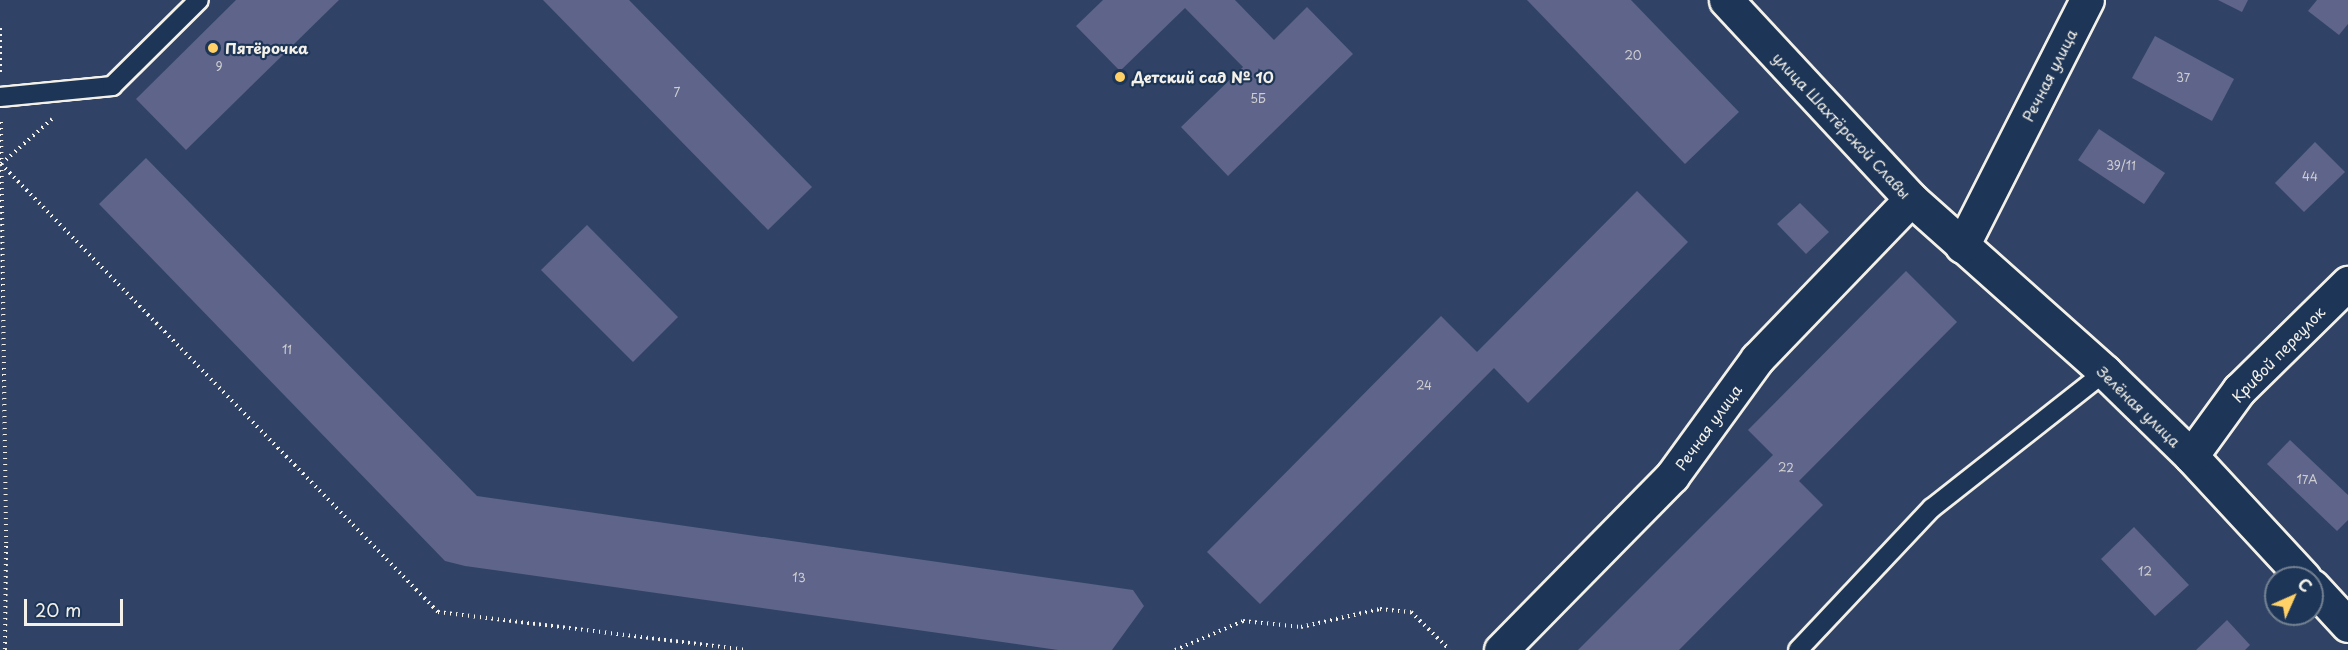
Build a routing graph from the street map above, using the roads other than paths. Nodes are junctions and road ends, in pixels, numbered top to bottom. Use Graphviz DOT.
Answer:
graph roads {
  1 [pos="199,0"];
  2 [pos="1726,0"];
  3 [pos="2087,0"];
  4 [pos="0,97"];
  5 [pos="1911,199"];
  6 [pos="1962,246"];
  7 [pos="2348,283"];
  8 [pos="2105,372"];
  9 [pos="2191,456"];
  10 [pos="2293,566"];
  11 [pos="2324,599"];
  12 [pos="2348,625"];
  13 [pos="1501,650"];
  14 [pos="1798,650"];
  1 -- 4 [label="lane"];
  2 -- 5 [label="street, улица Шахтёрской Славы"];
  3 -- 6 [label="street, Речная улица"];
  5 -- 6 [label="street, улица Шахтёрской Славы"];
  5 -- 13 [label="street, Речная улица"];
  6 -- 8 [label="street, Зелёная улица"];
  7 -- 9 [label="street, Кривой переулок"];
  8 -- 9 [label="street, Зелёная улица"];
  8 -- 14 [label="lane"];
  9 -- 10 [label="street, Зелёная улица"];
  11 -- 12 [label="street"];
}
